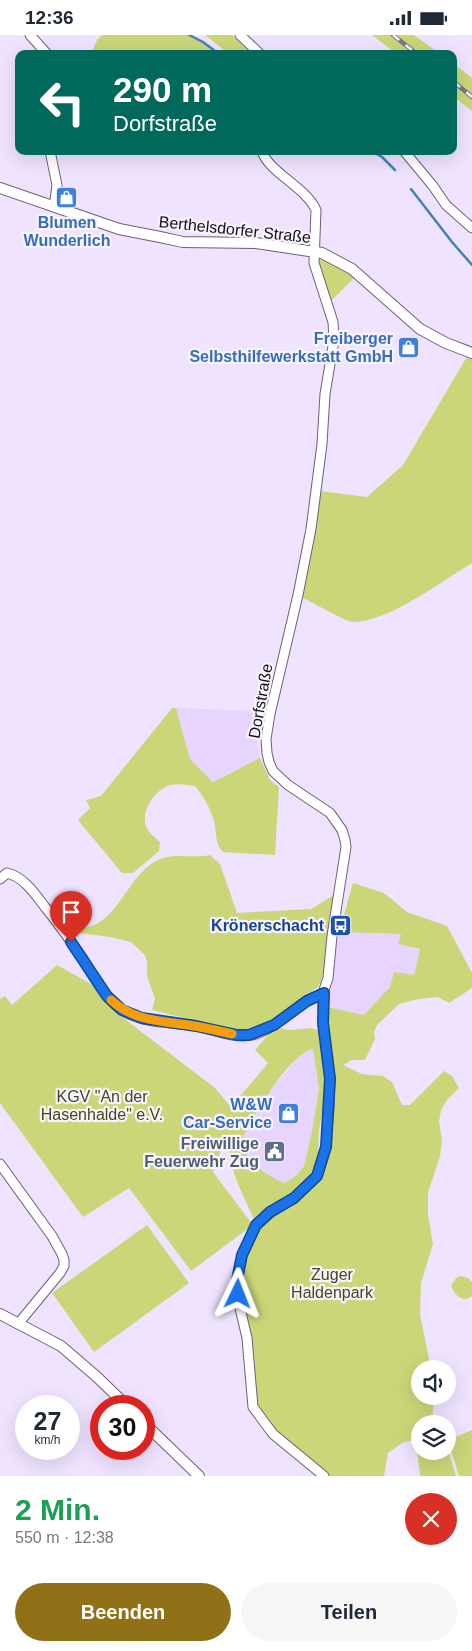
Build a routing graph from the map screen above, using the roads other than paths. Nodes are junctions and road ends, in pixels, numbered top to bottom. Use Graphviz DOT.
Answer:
graph roads {
  1 [pos="30,35"];
  2 [pos="240,35"];
  3 [pos="43,50"];
  4 [pos="256,50"];
  5 [pos="51,155"];
  6 [pos="264,155"];
  7 [pos="407,155"];
  8 [pos="0,188"];
  9 [pos="54,207"];
  10 [pos="472,228"];
  11 [pos="314,251"];
  12 [pos="472,353"];
  13 [pos="0,879"];
  14 [pos="324,993"];
  15 [pos="0,1164"];
  16 [pos="0,1314"];
  17 [pos="18,1324"];
  18 [pos="115,1395"];
  19 [pos="155,1434"];
  20 [pos="199,1476"];
  21 [pos="324,1476"];
  1 -- 3 [label="street"];
  2 -- 4 [label="street"];
  5 -- 9 [label="street"];
  6 -- 11 [label="street, Dorfstraße"];
  7 -- 10 [label="street"];
  8 -- 9 [label="street, Berthelsdorfer Straße"];
  9 -- 11 [label="street, Berthelsdorfer Straße"];
  11 -- 12 [label="street, Berthelsdorfer Straße"];
  11 -- 14 [label="street, Dorfstraße"];
  13 -- 14 [label="street"];
  14 -- 21 [label="street, Dorfstraße"];
  15 -- 17 [label="street"];
  16 -- 17 [label="street"];
  17 -- 18 [label="street"];
  19 -- 20 [label="street"];
}
